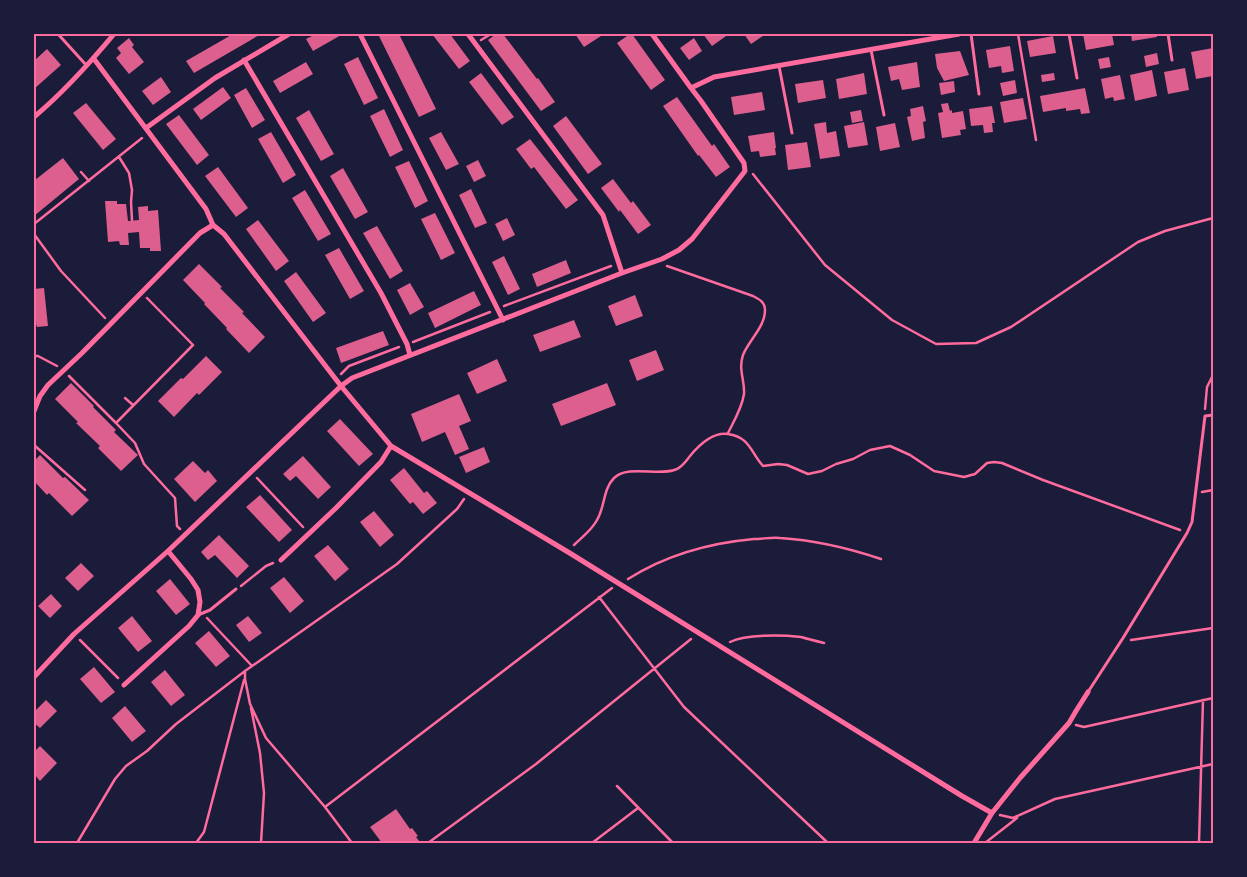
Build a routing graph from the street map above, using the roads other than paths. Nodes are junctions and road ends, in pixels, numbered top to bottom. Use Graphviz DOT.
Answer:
graph roads {
  1 [pos="58,34"];
  2 [pos="114,34"];
  3 [pos="289,34"];
  4 [pos="360,34"];
  5 [pos="468,34"];
  6 [pos="652,34"];
  7 [pos="959,34"];
  8 [pos="971,34"];
  9 [pos="1069,34"];
  10 [pos="1168,34"];
  11 [pos="871,49"];
  12 [pos="94,59"];
  13 [pos="244,60"];
  14 [pos="1172,60"];
  15 [pos="88,66"];
  16 [pos="778,66"];
  17 [pos="1076,78"];
  18 [pos="691,88"];
  19 [pos="979,94"];
  20 [pos="884,115"];
  21 [pos="34,117"];
  22 [pos="148,130"];
  23 [pos="792,133"];
  24 [pos="213,225"];
  25 [pos="622,273"];
  26 [pos="503,320"];
  27 [pos="410,355"];
  28 [pos="341,386"];
  29 [pos="34,411"];
  30 [pos="1213,415"];
  31 [pos="391,446"];
  32 [pos="168,551"];
  33 [pos="281,560"];
  34 [pos="236,589"];
  35 [pos="198,615"];
  36 [pos="34,676"];
  37 [pos="124,685"];
  38 [pos="1088,692"];
  39 [pos="992,814"];
  40 [pos="974,843"];
  1 -- 15 [label="lane"];
  2 -- 12 [label="street"];
  3 -- 13 [label="street"];
  4 -- 26 [label="street"];
  5 -- 25 [label="street"];
  6 -- 18 [label="street"];
  7 -- 11 [label="street"];
  8 -- 19 [label="lane"];
  9 -- 17 [label="lane"];
  10 -- 14 [label="lane"];
  11 -- 16 [label="street"];
  11 -- 20 [label="lane"];
  12 -- 15 [label="street"];
  12 -- 22 [label="street"];
  13 -- 22 [label="street"];
  13 -- 27 [label="street"];
  15 -- 21 [label="street"];
  16 -- 18 [label="street"];
  16 -- 23 [label="lane"];
  18 -- 25 [label="street"];
  22 -- 24 [label="street"];
  24 -- 28 [label="street"];
  24 -- 29 [label="street"];
  25 -- 26 [label="street"];
  26 -- 27 [label="street"];
  27 -- 28 [label="street"];
  28 -- 31 [label="street"];
  28 -- 32 [label="street"];
  30 -- 38 [label="lane"];
  31 -- 33 [label="street"];
  31 -- 39 [label="street"];
  32 -- 35 [label="street"];
  32 -- 36 [label="street"];
  34 -- 35 [label="lane"];
  35 -- 37 [label="street"];
  38 -- 39 [label="street"];
  39 -- 40 [label="street"];
}
